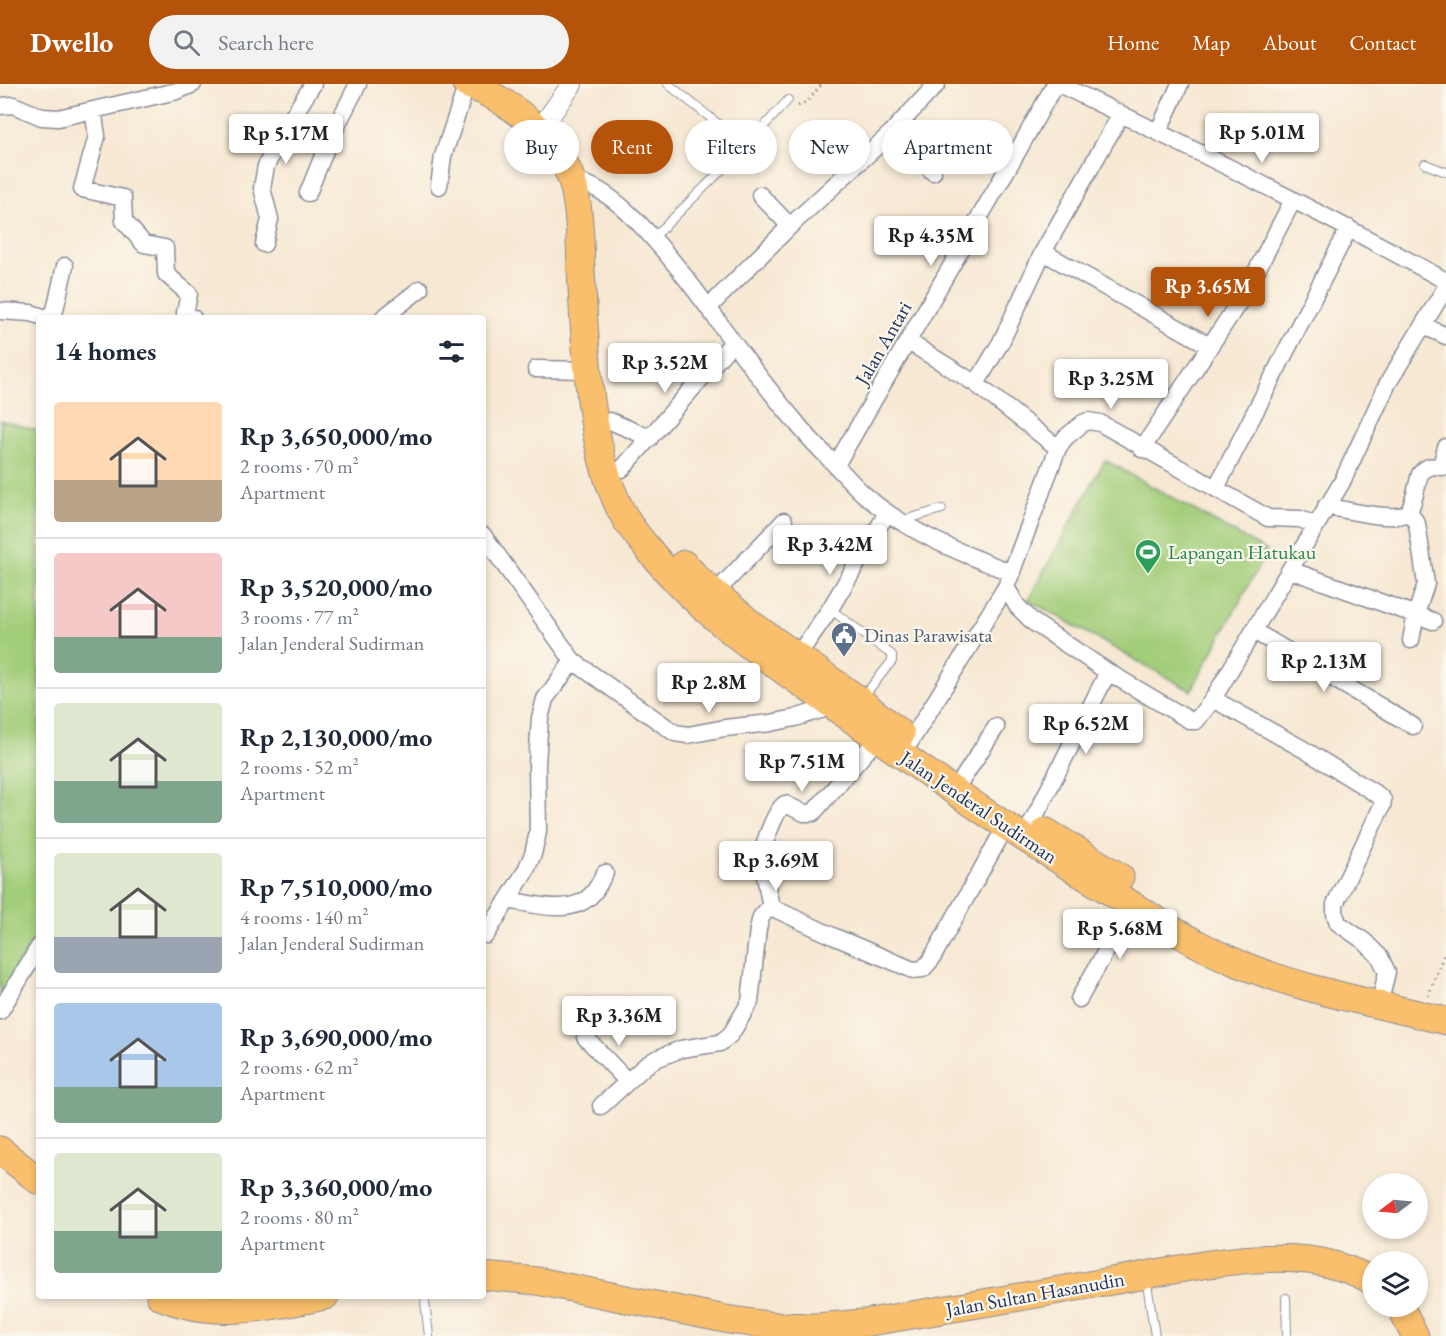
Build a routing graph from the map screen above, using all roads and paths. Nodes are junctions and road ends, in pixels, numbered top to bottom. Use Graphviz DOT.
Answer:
graph roads {
  1 [pos="193,84"];
  2 [pos="313,84"];
  3 [pos="358,84"];
  4 [pos="466,84"];
  5 [pos="498,84"];
  6 [pos="572,84"];
  7 [pos="668,84"];
  8 [pos="822,84"];
  9 [pos="937,84"];
  10 [pos="1057,84"];
  11 [pos="1180,84"];
  12 [pos="788,100"];
  13 [pos="0,106"];
  14 [pos="93,110"];
  15 [pos="1121,114"];
  16 [pos="545,120"];
  17 [pos="547,120"];
  18 [pos="713,120"];
  19 [pos="770,120"];
  20 [pos="904,120"];
  21 [pos="1158,132"];
  22 [pos="882,142"];
  23 [pos="1425,164"];
  24 [pos="1446,172"];
  25 [pos="577,174"];
  26 [pos="718,174"];
  27 [pos="579,183"];
  28 [pos="439,186"];
  29 [pos="308,192"];
  30 [pos="760,195"];
  31 [pos="1293,200"];
  32 [pos="790,226"];
  33 [pos="1349,228"];
  34 [pos="653,238"];
  35 [pos="264,244"];
  36 [pos="1043,252"];
  37 [pos="65,266"];
  38 [pos="1446,281"];
  39 [pos="1446,287"];
  40 [pos="420,289"];
  41 [pos="709,307"];
  42 [pos="0,311"];
  43 [pos="37,315"];
  44 [pos="50,315"];
  45 [pos="188,315"];
  46 [pos="387,315"];
  47 [pos="1424,326"];
  48 [pos="1446,336"];
  49 [pos="733,342"];
  50 [pos="909,342"];
  51 [pos="1210,346"];
  52 [pos="536,369"];
  53 [pos="588,370"];
  54 [pos="976,384"];
  55 [pos="610,420"];
  56 [pos="650,438"];
  57 [pos="1058,447"];
  58 [pos="1446,447"];
  59 [pos="1142,449"];
  60 [pos="836,465"];
  61 [pos="1443,467"];
  62 [pos="622,469"];
  63 [pos="1216,488"];
  64 [pos="1326,506"];
  65 [pos="942,509"];
  66 [pos="1409,511"];
  67 [pos="893,517"];
  68 [pos="784,521"];
  69 [pos="1315,525"];
  70 [pos="486,539"];
  71 [pos="1290,570"];
  72 [pos="1009,580"];
  73 [pos="715,593"];
  74 [pos="830,609"];
  75 [pos="1416,615"];
  76 [pos="1433,621"];
  77 [pos="1254,631"];
  78 [pos="1411,640"];
  79 [pos="798,655"];
  80 [pos="573,661"];
  81 [pos="1108,672"];
  82 [pos="1213,699"];
  83 [pos="850,706"];
  84 [pos="1413,726"];
  85 [pos="996,727"];
  86 [pos="878,738"];
  87 [pos="910,742"];
  88 [pos="963,778"];
  89 [pos="1021,829"];
  90 [pos="605,873"];
  91 [pos="508,900"];
  92 [pos="1132,905"];
  93 [pos="771,909"];
  94 [pos="486,935"];
  95 [pos="1446,949"];
  96 [pos="36,951"];
  97 [pos="1078,999"];
  98 [pos="1380,999"];
  99 [pos="1435,1006"];
  100 [pos="0,1011"];
  101 [pos="1446,1021"];
  102 [pos="585,1037"];
  103 [pos="627,1081"];
  104 [pos="601,1106"];
  105 [pos="0,1150"];
  106 [pos="36,1179"];
  107 [pos="1145,1275"];
  108 [pos="486,1276"];
  109 [pos="1362,1277"];
  110 [pos="1286,1298"];
  111 [pos="167,1299"];
  112 [pos="310,1299"];
  113 [pos="425,1302"];
  114 [pos="1406,1317"];
  115 [pos="429,1336"];
  116 [pos="1155,1336"];
  117 [pos="1287,1336"];
  118 [pos="1415,1336"];
  1 -- 14 [label="street"];
  2 -- 35 [label="street"];
  3 -- 29 [label="street"];
  4 -- 27 [label="highway, Jalan Jenderal Sudirman"];
  4 -- 28 [label="street"];
  5 -- 16 [label="highway, Jalan Jenderal Sudirman"];
  6 -- 17 [label="street"];
  7 -- 18 [label="lane"];
  8 -- 12 [label="path"];
  9 -- 20 [label="street"];
  10 -- 15 [label="street"];
  10 -- 50 [label="street, Jalan Antari"];
  11 -- 21 [label="street"];
  12 -- 19 [label="lane"];
  13 -- 14 [label="street"];
  14 -- 45 [label="street"];
  15 -- 21 [label="street"];
  15 -- 36 [label="street"];
  21 -- 31 [label="street"];
  22 -- 32 [label="street"];
  23 -- 24 [label="lane"];
  25 -- 27 [label="highway, Jalan Jenderal Sudirman"];
  26 -- 34 [label="lane"];
  27 -- 34 [label="street"];
  27 -- 53 [label="highway, Jalan Jenderal Sudirman"];
  27 -- 55 [label="highway, Jalan Jenderal Sudirman"];
  30 -- 32 [label="street"];
  31 -- 33 [label="street"];
  31 -- 51 [label="street"];
  32 -- 41 [label="street"];
  33 -- 38 [label="street"];
  33 -- 63 [label="street"];
  34 -- 41 [label="street"];
  36 -- 51 [label="street"];
  36 -- 54 [label="street"];
  37 -- 44 [label="street"];
  39 -- 47 [label="street"];
  40 -- 46 [label="street"];
  41 -- 49 [label="street"];
  42 -- 43 [label="street"];
  47 -- 48 [label="street"];
  47 -- 64 [label="street"];
  49 -- 56 [label="street"];
  49 -- 60 [label="street"];
  50 -- 54 [label="street"];
  50 -- 60 [label="street, Jalan Antari"];
  51 -- 59 [label="street"];
  52 -- 53 [label="street"];
  53 -- 83 [label="highway, Jalan Jenderal Sudirman"];
  54 -- 57 [label="street"];
  55 -- 56 [label="street"];
  55 -- 62 [label="highway, Jalan Jenderal Sudirman"];
  56 -- 62 [label="street"];
  57 -- 59 [label="street"];
  57 -- 72 [label="street"];
  58 -- 61 [label="street"];
  59 -- 63 [label="street"];
  60 -- 67 [label="street"];
  61 -- 66 [label="street"];
  62 -- 73 [label="highway, Jalan Jenderal Sudirman"];
  63 -- 69 [label="street"];
  64 -- 66 [label="street"];
  64 -- 69 [label="street"];
  65 -- 67 [label="lane"];
  66 -- 75 [label="street"];
  67 -- 72 [label="street"];
  67 -- 74 [label="street"];
  68 -- 73 [label="street"];
  69 -- 71 [label="street"];
  70 -- 80 [label="street"];
  71 -- 75 [label="street"];
  71 -- 77 [label="street"];
  72 -- 81 [label="street"];
  72 -- 87 [label="street"];
  73 -- 79 [label="highway, Jalan Jenderal Sudirman"];
  74 -- 79 [label="street"];
  74 -- 83 [label="lane"];
  75 -- 76 [label="street"];
  75 -- 78 [label="street"];
  77 -- 82 [label="street"];
  77 -- 84 [label="street"];
  79 -- 83 [label="highway, Jalan Jenderal Sudirman"];
  80 -- 83 [label="street"];
  80 -- 91 [label="street"];
  81 -- 82 [label="street"];
  81 -- 89 [label="street"];
  82 -- 98 [label="street"];
  83 -- 86 [label="highway, Jalan Jenderal Sudirman"];
  83 -- 87 [label="highway, Jalan Jenderal Sudirman"];
  85 -- 88 [label="street"];
  86 -- 89 [label="highway, Jalan Jenderal Sudirman"];
  86 -- 93 [label="street"];
  87 -- 88 [label="highway, Jalan Jenderal Sudirman"];
  88 -- 89 [label="highway, Jalan Jenderal Sudirman"];
  89 -- 92 [label="highway, Jalan Jenderal Sudirman"];
  89 -- 93 [label="street"];
  89 -- 98 [label="highway, Jalan Jenderal Sudirman"];
  90 -- 91 [label="street"];
  91 -- 94 [label="street"];
  92 -- 97 [label="street"];
  92 -- 98 [label="highway, Jalan Jenderal Sudirman"];
  93 -- 103 [label="street"];
  95 -- 99 [label="path"];
  96 -- 100 [label="street"];
  98 -- 99 [label="highway, Jalan Jenderal Sudirman"];
  98 -- 101 [label="highway, Jalan Jenderal Sudirman"];
  102 -- 103 [label="street"];
  103 -- 104 [label="street"];
  105 -- 106 [label="highway"];
  107 -- 108 [label="highway, Jalan Sultan Hasanudin"];
  107 -- 109 [label="highway, Jalan Sultan Hasanudin"];
  107 -- 116 [label="lane"];
  110 -- 117 [label="lane"];
  111 -- 112 [label="highway"];
  113 -- 115 [label="lane"];
  114 -- 118 [label="highway"];
}
